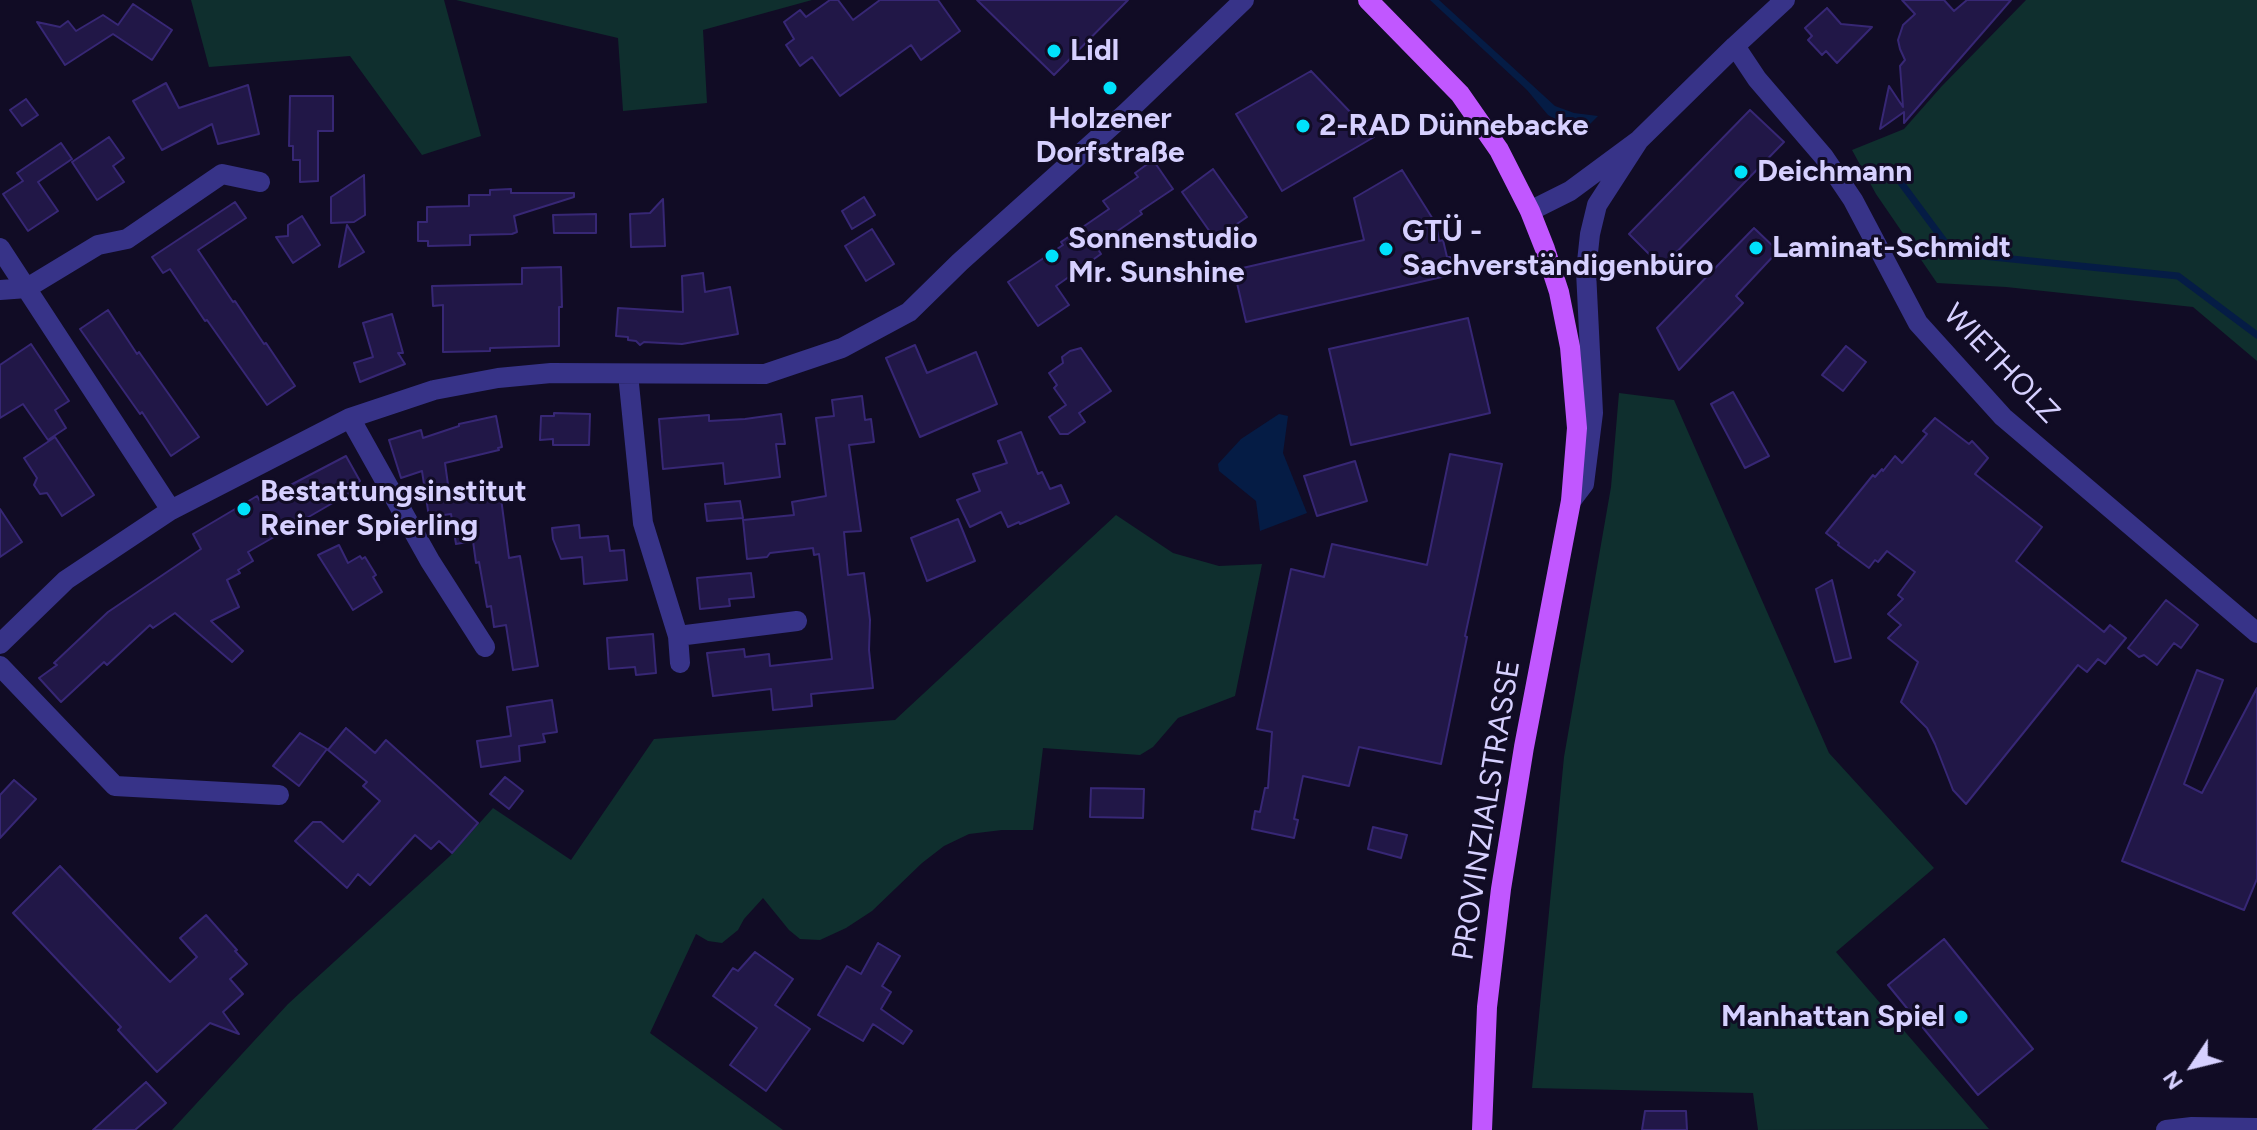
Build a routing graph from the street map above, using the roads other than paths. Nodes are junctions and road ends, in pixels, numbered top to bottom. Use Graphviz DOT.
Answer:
graph roads {
  1 [pos="1244,0"];
  2 [pos="1368,0"];
  3 [pos="1785,0"];
  4 [pos="1735,46"];
  5 [pos="1639,140"];
  6 [pos="260,182"];
  7 [pos="1530,211"];
  8 [pos="0,248"];
  9 [pos="27,288"];
  10 [pos="0,290"];
  11 [pos="628,374"];
  12 [pos="350,418"];
  13 [pos="1571,501"];
  14 [pos="171,510"];
  15 [pos="797,621"];
  16 [pos="2257,633"];
  17 [pos="678,636"];
  18 [pos="0,644"];
  19 [pos="485,647"];
  20 [pos="680,663"];
  21 [pos="0,666"];
  22 [pos="279,795"];
  23 [pos="2257,1128"];
  24 [pos="1482,1130"];
  25 [pos="2166,1130"];
  1 -- 11 [label="street"];
  2 -- 7 [label="main road, PROVINZIALSTRASSE"];
  3 -- 4 [label="street"];
  4 -- 5 [label="street"];
  4 -- 16 [label="street, WIETHOLZ"];
  5 -- 7 [label="street"];
  5 -- 13 [label="street, PROVINZIALSTRASSE"];
  6 -- 9 [label="street"];
  7 -- 13 [label="main road, PROVINZIALSTRASSE"];
  8 -- 9 [label="street"];
  9 -- 10 [label="street"];
  9 -- 14 [label="street"];
  11 -- 12 [label="street"];
  11 -- 17 [label="street"];
  12 -- 14 [label="street"];
  12 -- 19 [label="street"];
  13 -- 24 [label="main road, PROVINZIALSTRASSE"];
  14 -- 18 [label="street"];
  15 -- 17 [label="street"];
  17 -- 20 [label="street"];
  21 -- 22 [label="street"];
  23 -- 25 [label="street"];
}
